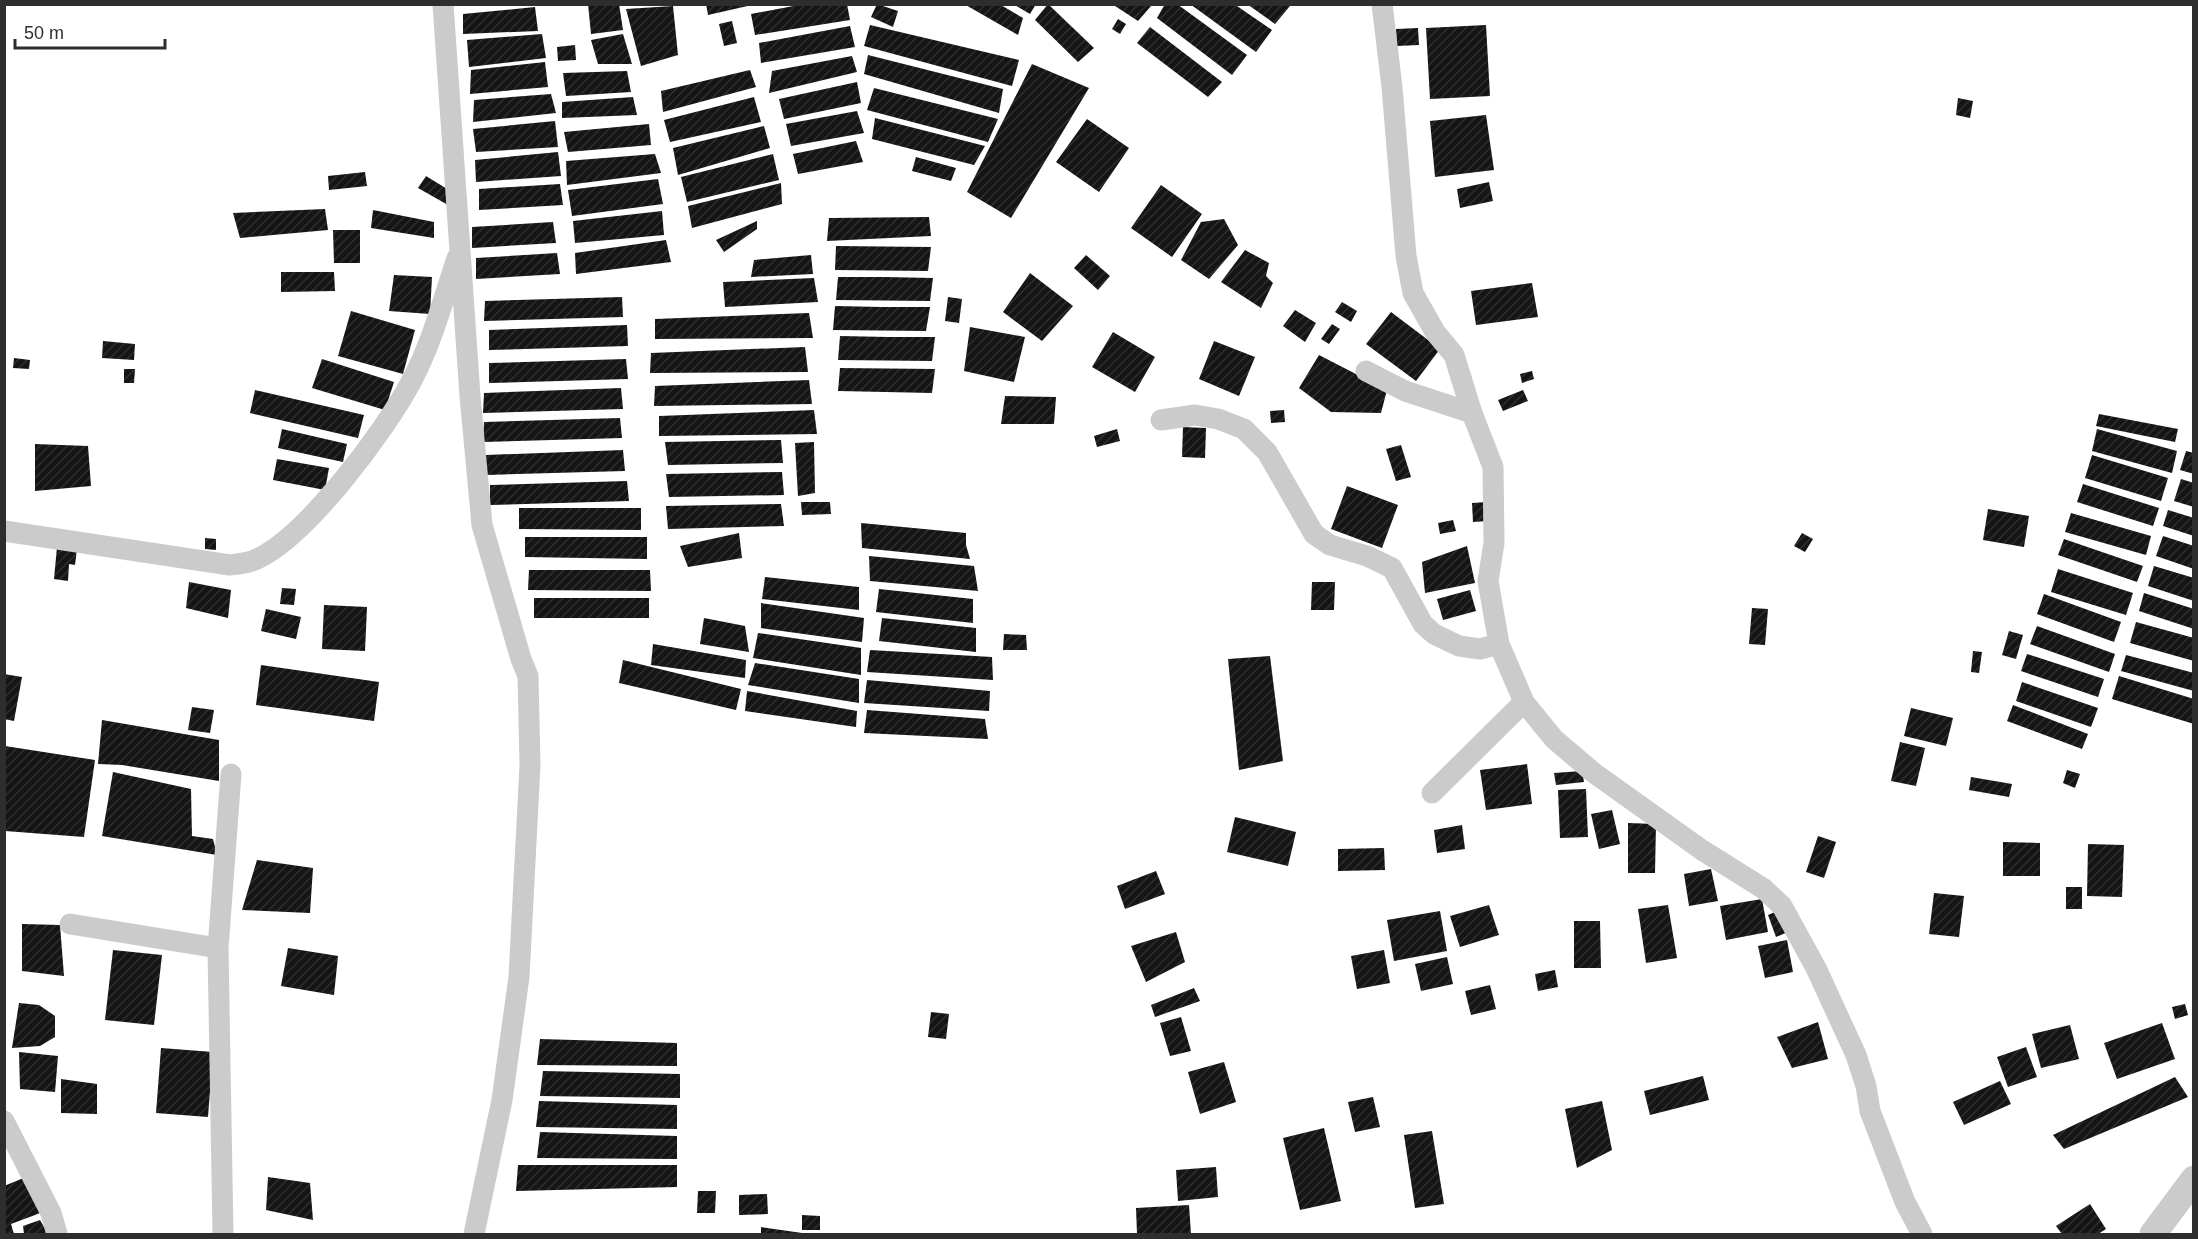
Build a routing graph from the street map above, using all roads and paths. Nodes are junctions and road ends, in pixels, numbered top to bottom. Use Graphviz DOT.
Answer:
graph roads {
  1 [pos="443,4"];
  2 [pos="1382,4"];
  3 [pos="461,246"];
  4 [pos="1366,371"];
  5 [pos="1472,413"];
  6 [pos="1161,420"];
  7 [pos="4,531"];
  8 [pos="1499,644"];
  9 [pos="1524,702"];
  10 [pos="231,774"];
  11 [pos="1432,793"];
  12 [pos="70,924"];
  13 [pos="218,948"];
  14 [pos="4,1121"];
  15 [pos="2193,1179"];
  16 [pos="57,1234"];
  17 [pos="223,1234"];
  18 [pos="474,1234"];
  19 [pos="1922,1234"];
  20 [pos="2152,1234"];
  1 -- 3 [label="street"];
  2 -- 5 [label="street"];
  3 -- 7 [label="street"];
  3 -- 18 [label="street"];
  4 -- 5 [label="street"];
  5 -- 8 [label="street"];
  6 -- 8 [label="street"];
  8 -- 9 [label="street"];
  9 -- 11 [label="street"];
  9 -- 19 [label="street"];
  10 -- 13 [label="street"];
  12 -- 13 [label="street"];
  13 -- 17 [label="street"];
  14 -- 16 [label="street"];
  15 -- 20 [label="street"];
}
